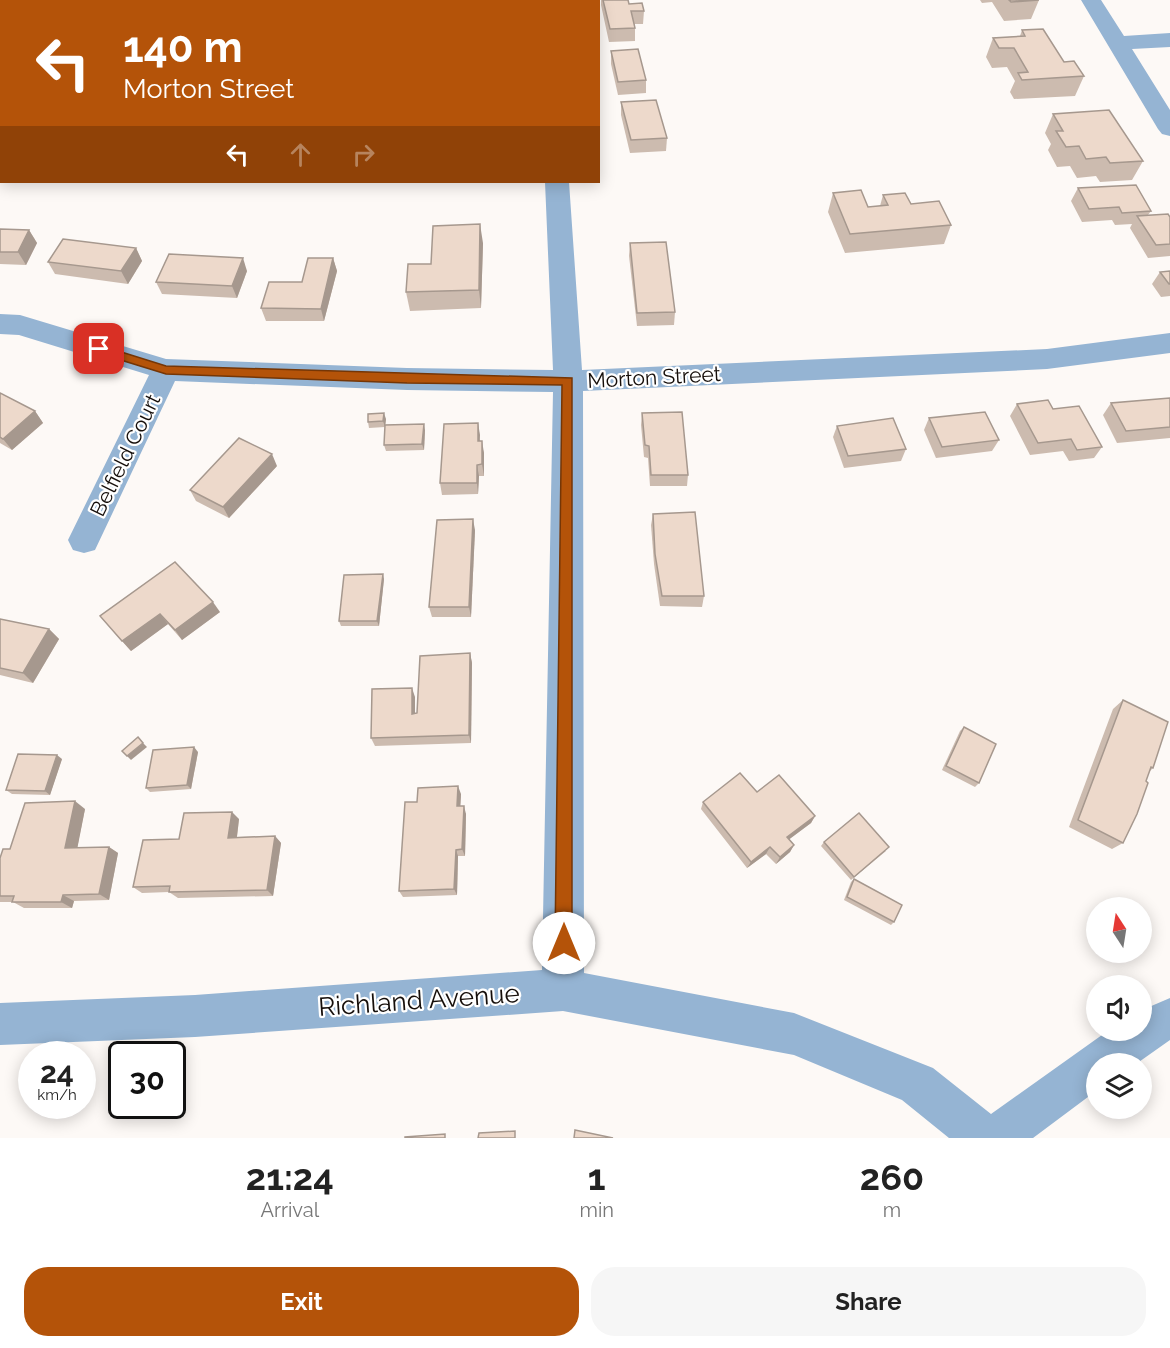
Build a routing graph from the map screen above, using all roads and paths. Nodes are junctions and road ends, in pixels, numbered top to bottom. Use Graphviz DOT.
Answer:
graph roads {
  1 [pos="1091,0"];
  2 [pos="1170,40"];
  3 [pos="1117,43"];
  4 [pos="1170,129"];
  5 [pos="557,183"];
  6 [pos="0,324"];
  7 [pos="1170,343"];
  8 [pos="166,370"];
  9 [pos="568,381"];
  10 [pos="84,540"];
  11 [pos="563,990"];
  12 [pos="1170,1019"];
  13 [pos="0,1024"];
  14 [pos="1113,1053"];
  15 [pos="1086,1072"];
  16 [pos="985,1138"];
  17 [pos="995,1138"];
  1 -- 3 [label="street"];
  2 -- 3 [label="street"];
  3 -- 4 [label="street"];
  5 -- 9 [label="street"];
  6 -- 8 [label="street, Morton Street"];
  7 -- 9 [label="street, Morton Street"];
  8 -- 9 [label="street, Morton Street"];
  8 -- 10 [label="street, Belfield Court"];
  9 -- 11 [label="street"];
  11 -- 13 [label="street, Richland Avenue"];
  11 -- 16 [label="street, Richland Avenue"];
  12 -- 14 [label="street"];
  15 -- 17 [label="street"];
}
